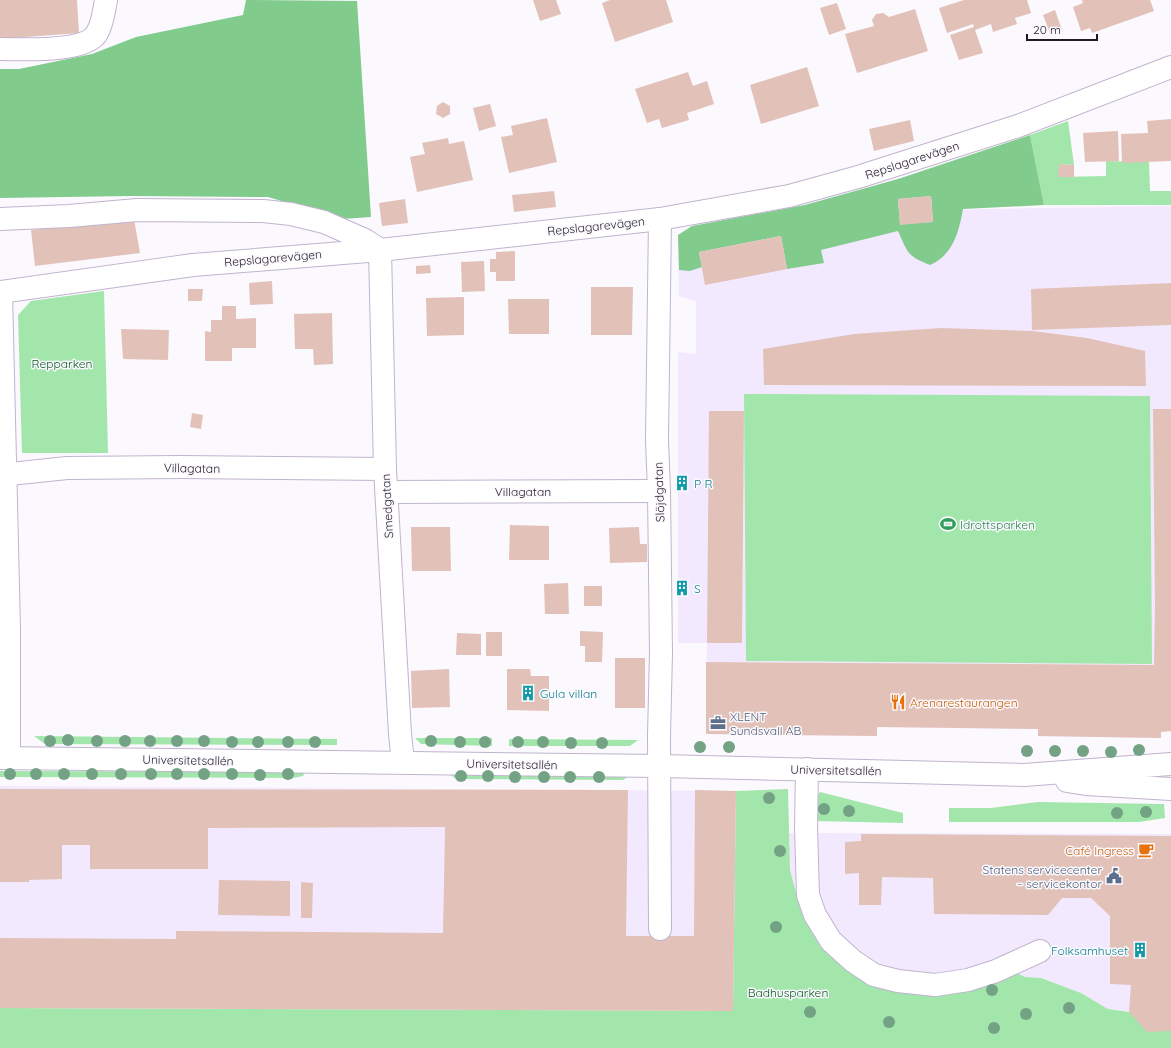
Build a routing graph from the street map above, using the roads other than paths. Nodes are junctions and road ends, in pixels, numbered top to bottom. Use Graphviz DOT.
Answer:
graph roads {
  1 [pos="106,0"];
  2 [pos="0,49"];
  3 [pos="1171,67"];
  4 [pos="0,219"];
  5 [pos="660,219"];
  6 [pos="380,250"];
  7 [pos="0,292"];
  8 [pos="385,469"];
  9 [pos="3,475"];
  10 [pos="659,491"];
  11 [pos="387,492"];
  12 [pos="4,758"];
  13 [pos="403,762"];
  14 [pos="1171,764"];
  15 [pos="661,766"];
  16 [pos="806,769"];
  17 [pos="1024,775"];
  18 [pos="1171,789"];
  19 [pos="660,929"];
  20 [pos="1040,951"];
  1 -- 2 [label="street"];
  3 -- 5 [label="street, Repslagarevägen"];
  4 -- 6 [label="street"];
  5 -- 6 [label="street, Repslagarevägen"];
  5 -- 10 [label="street, Slöjdgatan"];
  6 -- 7 [label="street, Repslagarevägen"];
  6 -- 8 [label="street, Smedgatan"];
  7 -- 9 [label="street"];
  8 -- 9 [label="street, Villagatan"];
  8 -- 11 [label="street, Smedgatan"];
  9 -- 12 [label="street"];
  10 -- 11 [label="street, Villagatan"];
  10 -- 15 [label="street, Slöjdgatan"];
  11 -- 13 [label="street, Smedgatan"];
  12 -- 13 [label="street, Universitetsallén"];
  13 -- 15 [label="street, Universitetsallén"];
  14 -- 17 [label="street, Universitetsallén"];
  15 -- 16 [label="street, Universitetsallén"];
  15 -- 19 [label="street, Slöjdgatan"];
  16 -- 17 [label="street, Universitetsallén"];
  16 -- 20 [label="street"];
  17 -- 18 [label="street, Universitetsallén"];
}
